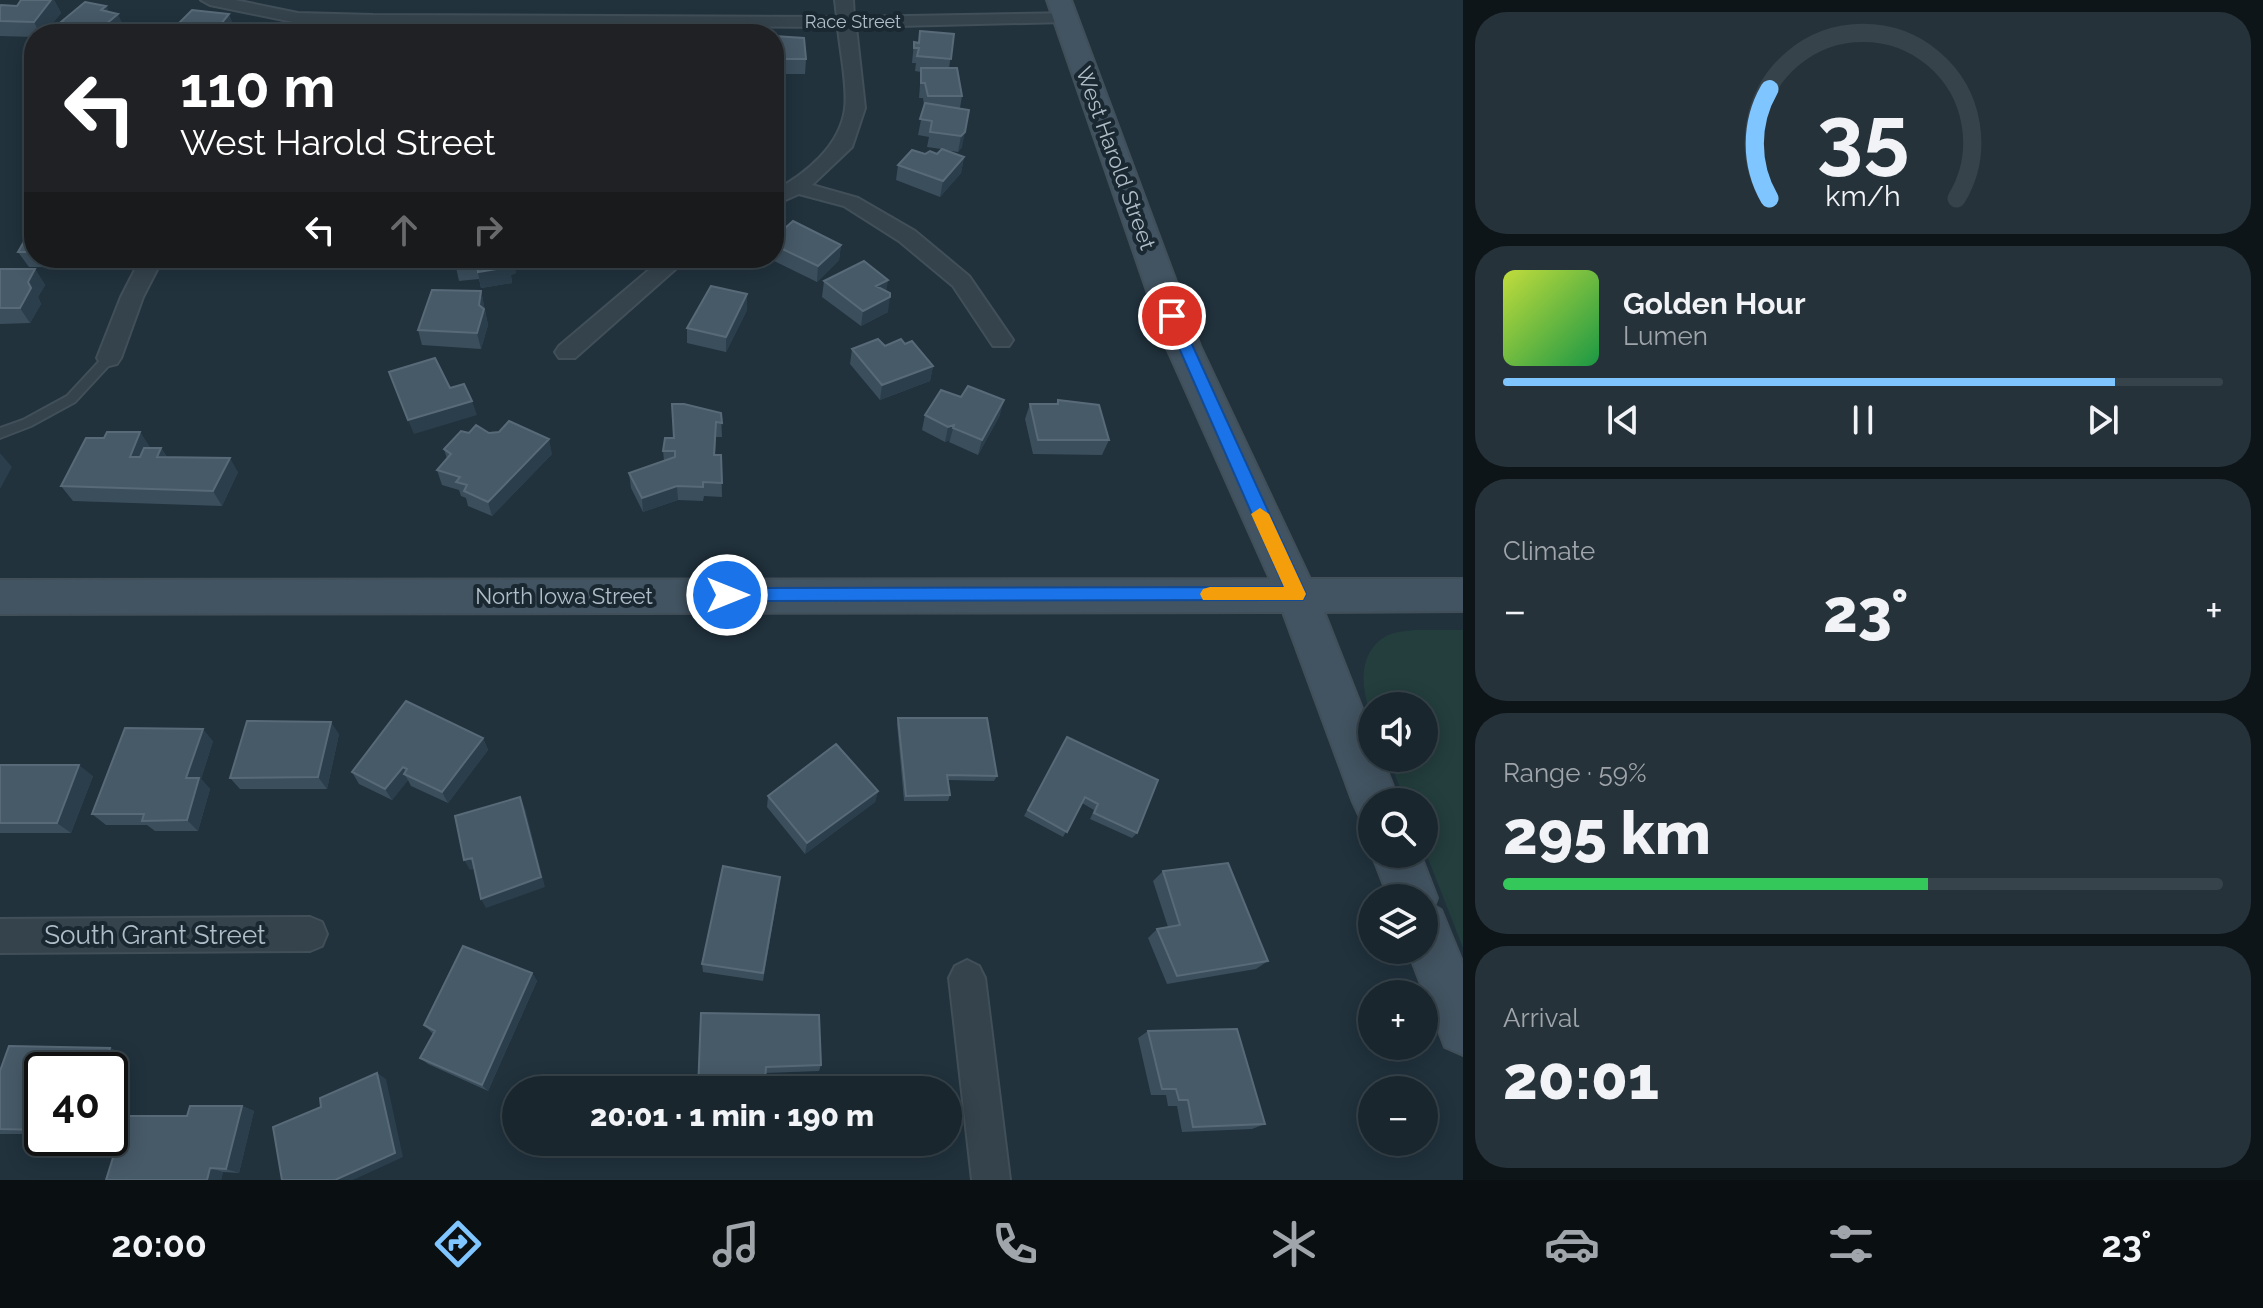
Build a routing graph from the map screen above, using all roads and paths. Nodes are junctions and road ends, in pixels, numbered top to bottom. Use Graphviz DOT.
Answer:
graph roads {
  1 [pos="210,0"];
  2 [pos="844,0"];
  3 [pos="1062,8"];
  4 [pos="298,18"];
  5 [pos="847,22"];
  6 [pos="294,24"];
  7 [pos="797,187"];
  8 [pos="784,194"];
  9 [pos="147,268"];
  10 [pos="660,268"];
  11 [pos="1001,340"];
  12 [pos="567,352"];
  13 [pos="109,358"];
  14 [pos="0,433"];
  15 [pos="1297,594"];
  16 [pos="1463,595"];
  17 [pos="0,597"];
  18 [pos="1371,788"];
  19 [pos="310,934"];
  20 [pos="0,936"];
  21 [pos="1438,964"];
  22 [pos="967,978"];
  23 [pos="1463,1029"];
  24 [pos="991,1180"];
  1 -- 4 [label="street, Race Street"];
  2 -- 5 [label="street"];
  3 -- 5 [label="street, Race Street"];
  3 -- 15 [label="main road, West Harold Street"];
  4 -- 5 [label="street, Race Street"];
  4 -- 6 [label="street"];
  5 -- 7 [label="street"];
  7 -- 8 [label="street"];
  7 -- 11 [label="street"];
  9 -- 13 [label="street"];
  10 -- 12 [label="street"];
  13 -- 14 [label="lane"];
  15 -- 16 [label="main road, North Iowa Street"];
  15 -- 17 [label="main road, North Iowa Street"];
  15 -- 18 [label="main road, West Harold Street"];
  19 -- 20 [label="street, South Grant Street"];
  21 -- 23 [label="main road"];
  22 -- 24 [label="street"];
}
